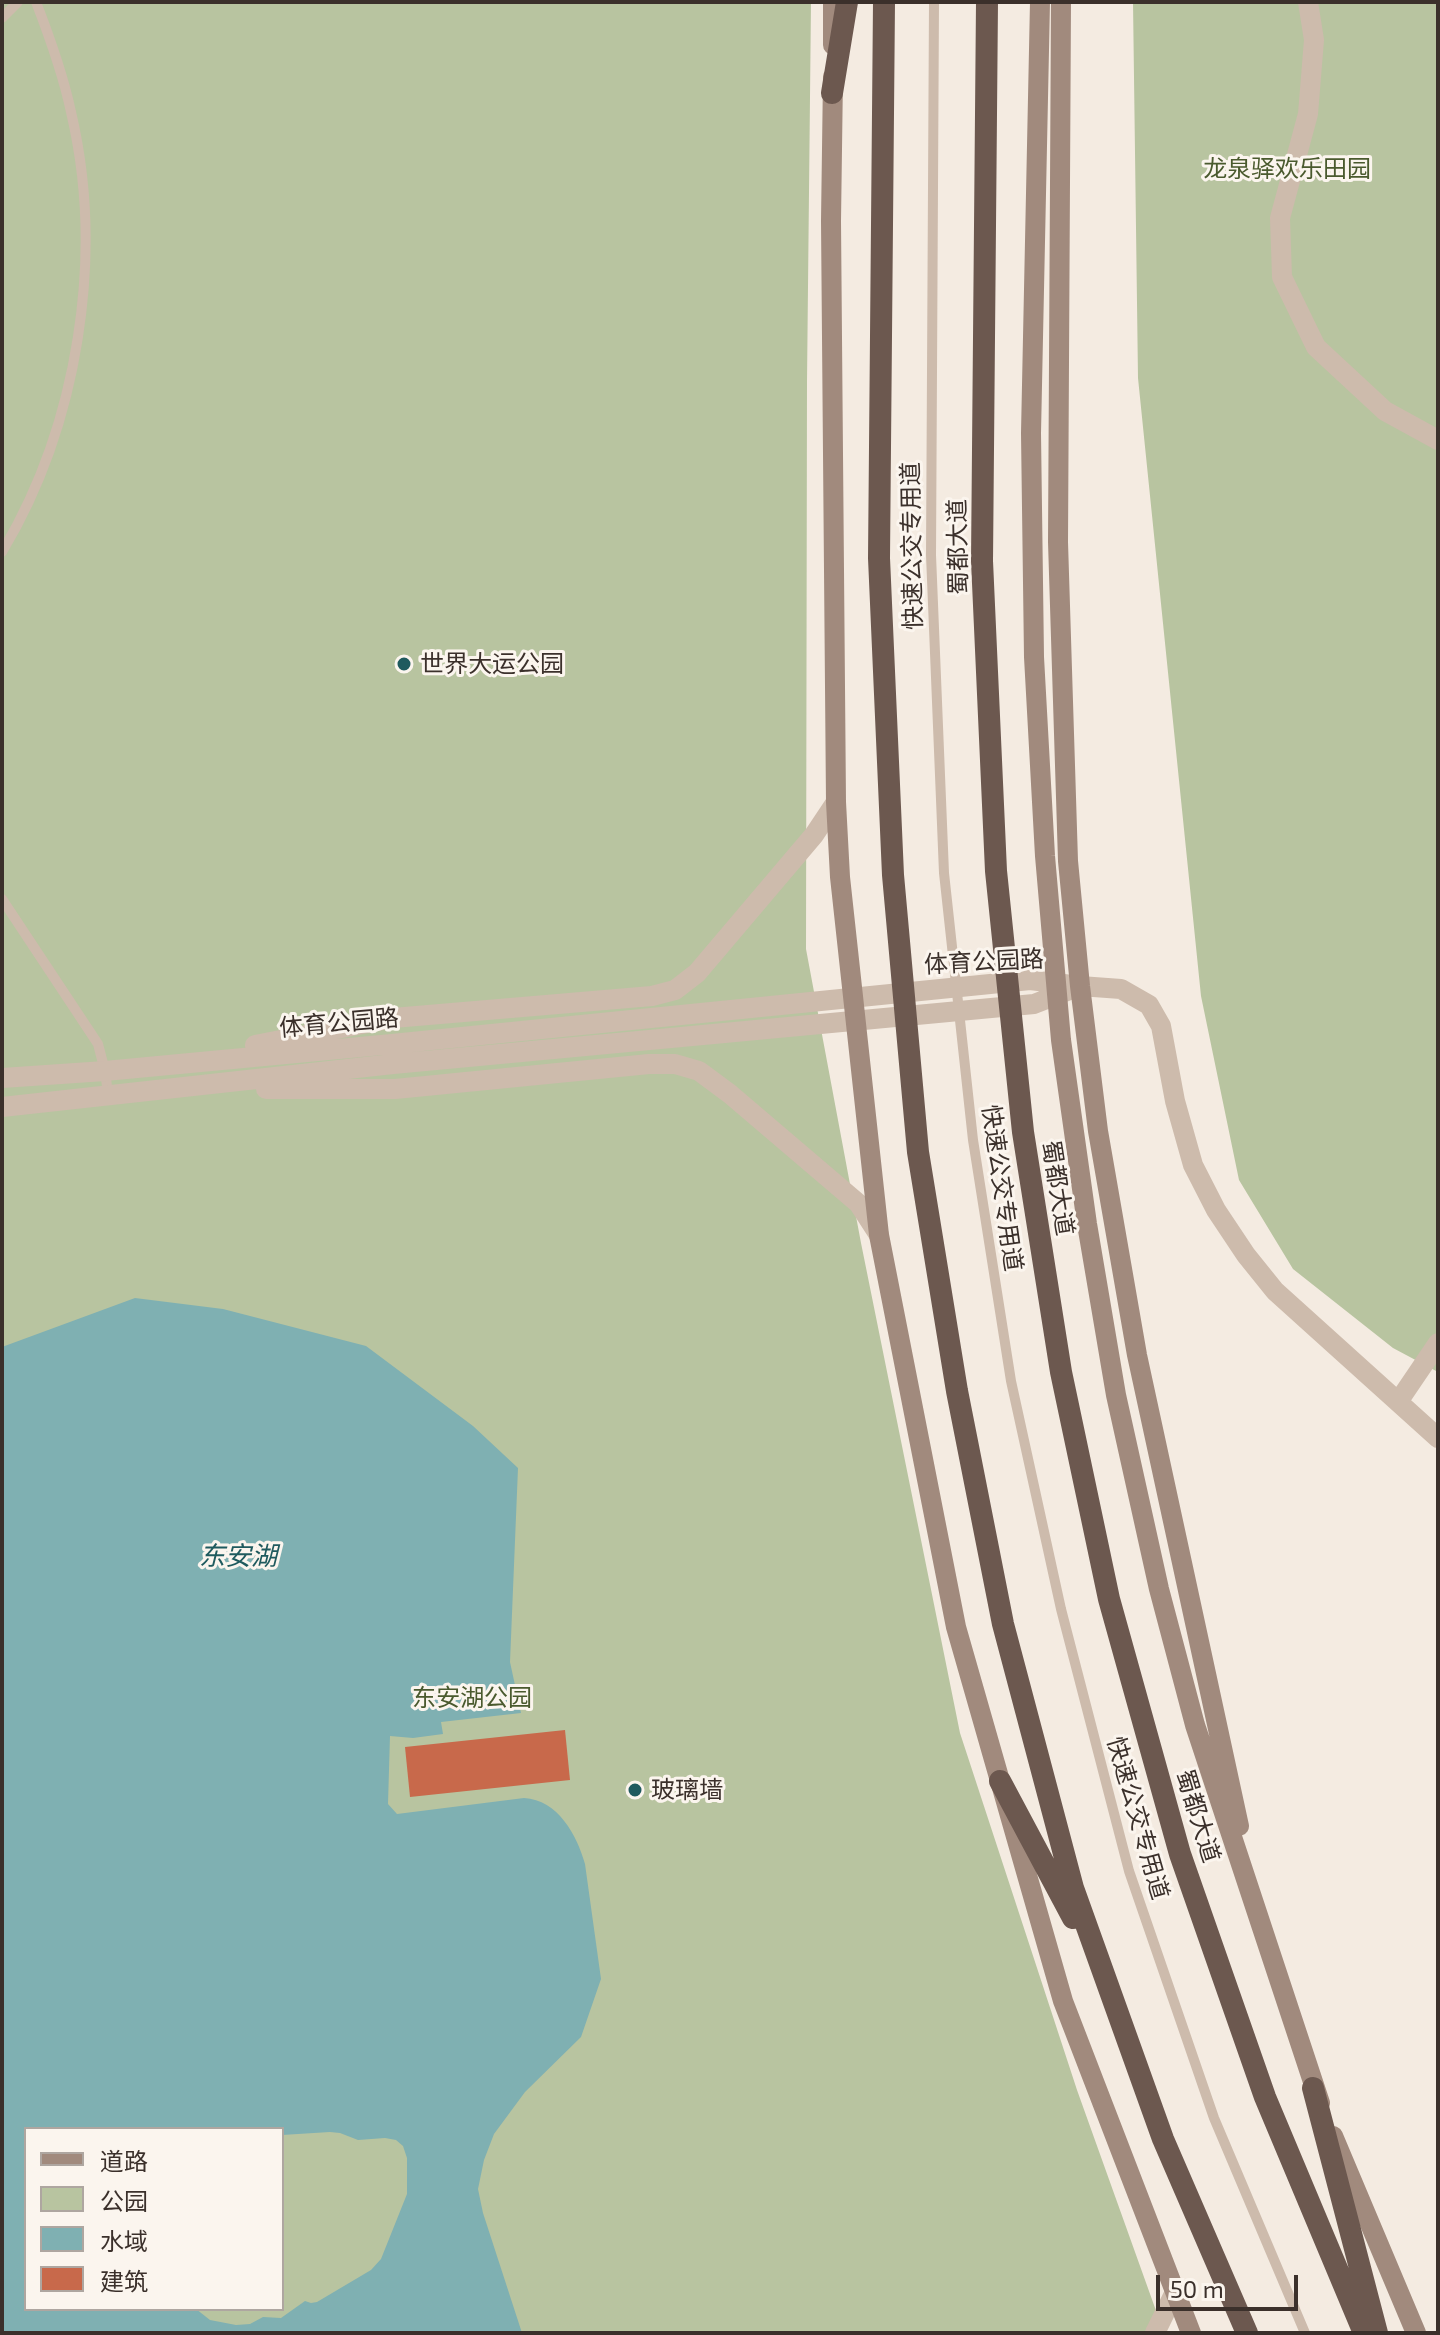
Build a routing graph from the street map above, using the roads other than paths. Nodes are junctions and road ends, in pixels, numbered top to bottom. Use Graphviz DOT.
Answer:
graph roads {
  1 [pos="18,2"];
  2 [pos="36,2"];
  3 [pos="833,2"];
  4 [pos="847,2"];
  5 [pos="884,2"];
  6 [pos="934,2"];
  7 [pos="987,2"];
  8 [pos="1040,2"];
  9 [pos="1061,2"];
  10 [pos="1308,2"];
  11 [pos="2,18"];
  12 [pos="832,93"];
  13 [pos="1438,440"];
  14 [pos="2,552"];
  15 [pos="836,802"];
  16 [pos="2,899"];
  17 [pos="1080,986"];
  18 [pos="145,1067"];
  19 [pos="105,1071"];
  20 [pos="2,1078"];
  21 [pos="150,1090"];
  22 [pos="108,1094"];
  23 [pos="2,1107"];
  24 [pos="879,1235"];
  25 [pos="1438,1343"];
  26 [pos="1398,1402"];
  27 [pos="1438,1438"];
  28 [pos="1000,1781"];
  29 [pos="1262,1932"];
  30 [pos="1108,1985"];
  31 [pos="1313,2088"];
  32 [pos="1175,2292"];
  33 [pos="1155,2333"];
  34 [pos="1191,2333"];
  35 [pos="1247,2333"];
  36 [pos="1305,2333"];
  37 [pos="1364,2333"];
  38 [pos="1377,2333"];
  39 [pos="1416,2333"];
  1 -- 11 [label="lane"];
  2 -- 14 [label="lane"];
  3 -- 12 [label="main road"];
  4 -- 12 [label="highway"];
  5 -- 30 [label="highway"];
  6 -- 36 [label="lane, 快速公交专用道"];
  7 -- 37 [label="highway, 蜀都大道"];
  8 -- 29 [label="main road"];
  9 -- 17 [label="main road"];
  10 -- 13 [label="street"];
  12 -- 15 [label="main road"];
  15 -- 18 [label="street"];
  15 -- 24 [label="main road"];
  16 -- 19 [label="lane"];
  17 -- 18 [label="street, 体育公园路"];
  17 -- 21 [label="street, 体育公园路"];
  17 -- 26 [label="street"];
  17 -- 29 [label="main road"];
  18 -- 19 [label="street, 体育公园路"];
  19 -- 20 [label="street, 体育公园路"];
  19 -- 22 [label="lane"];
  21 -- 22 [label="street, 体育公园路"];
  21 -- 24 [label="street"];
  22 -- 23 [label="street, 体育公园路"];
  24 -- 28 [label="main road"];
  25 -- 26 [label="street"];
  26 -- 27 [label="street"];
  28 -- 30 [label="highway"];
  28 -- 32 [label="main road"];
  29 -- 31 [label="main road"];
  30 -- 35 [label="highway"];
  31 -- 38 [label="highway"];
  31 -- 39 [label="main road"];
  32 -- 33 [label="street"];
  32 -- 34 [label="main road"];
}
